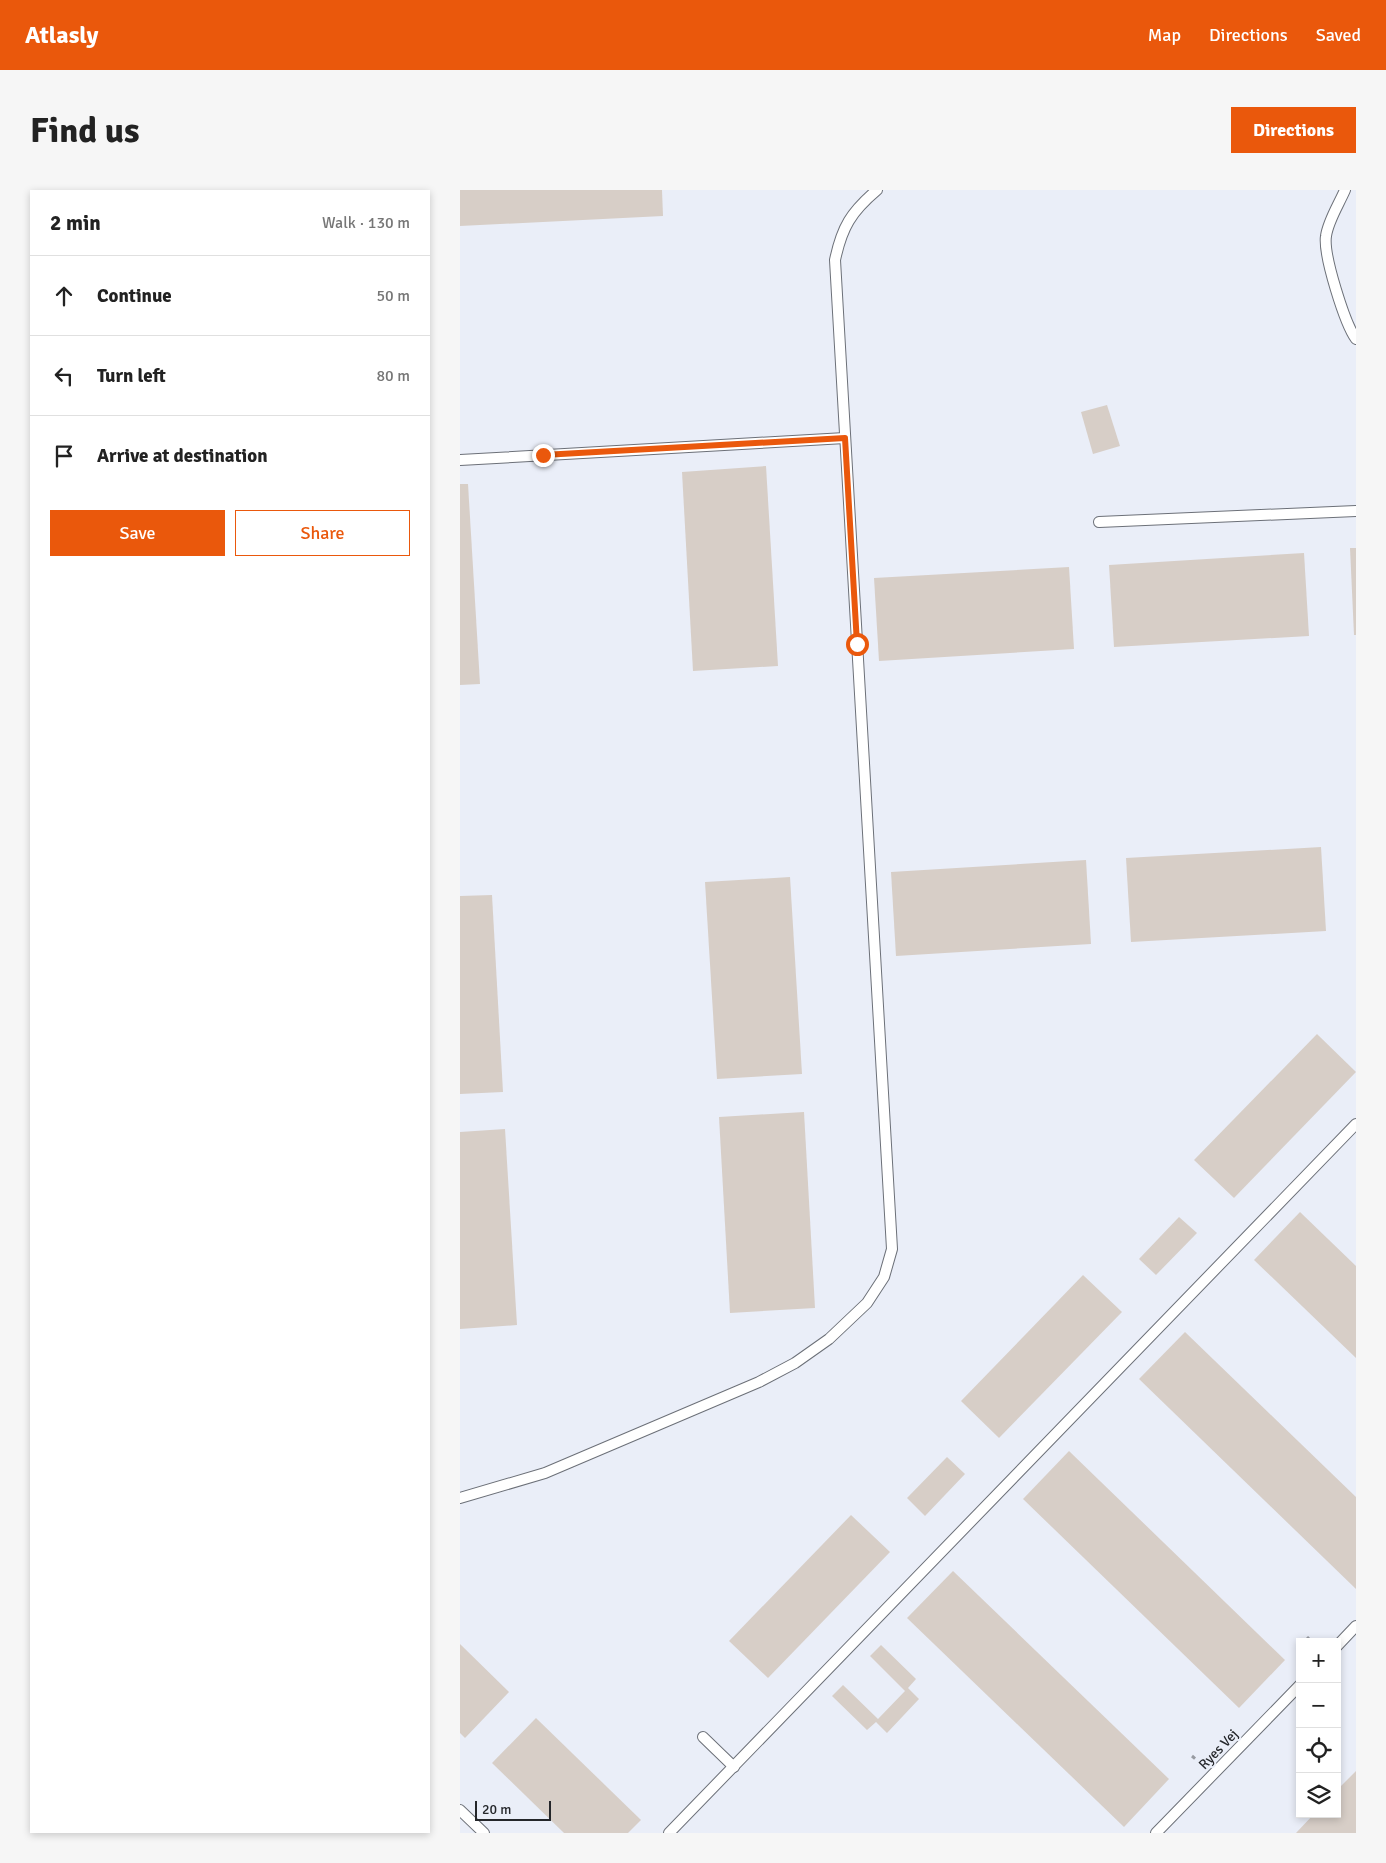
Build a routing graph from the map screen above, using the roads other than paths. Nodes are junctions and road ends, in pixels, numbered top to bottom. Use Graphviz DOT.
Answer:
graph roads {
  1 [pos="877,190"];
  2 [pos="1345,190"];
  3 [pos="1356,339"];
  4 [pos="845,438"];
  5 [pos="460,460"];
  6 [pos="1356,511"];
  7 [pos="1099,522"];
  8 [pos="1356,1124"];
  9 [pos="460,1498"];
  10 [pos="1356,1626"];
  11 [pos="1341,1642"];
  12 [pos="1296,1688"];
  13 [pos="703,1737"];
  14 [pos="734,1767"];
  15 [pos="460,1810"];
  16 [pos="484,1833"];
  17 [pos="669,1833"];
  18 [pos="1156,1833"];
  1 -- 4 [label="lane"];
  2 -- 3 [label="lane"];
  4 -- 5 [label="lane"];
  4 -- 9 [label="lane"];
  6 -- 7 [label="lane"];
  8 -- 14 [label="lane"];
  10 -- 11 [label="lane"];
  12 -- 18 [label="lane, Ryes Vej"];
  13 -- 14 [label="lane"];
  14 -- 17 [label="lane"];
  15 -- 16 [label="lane"];
}
